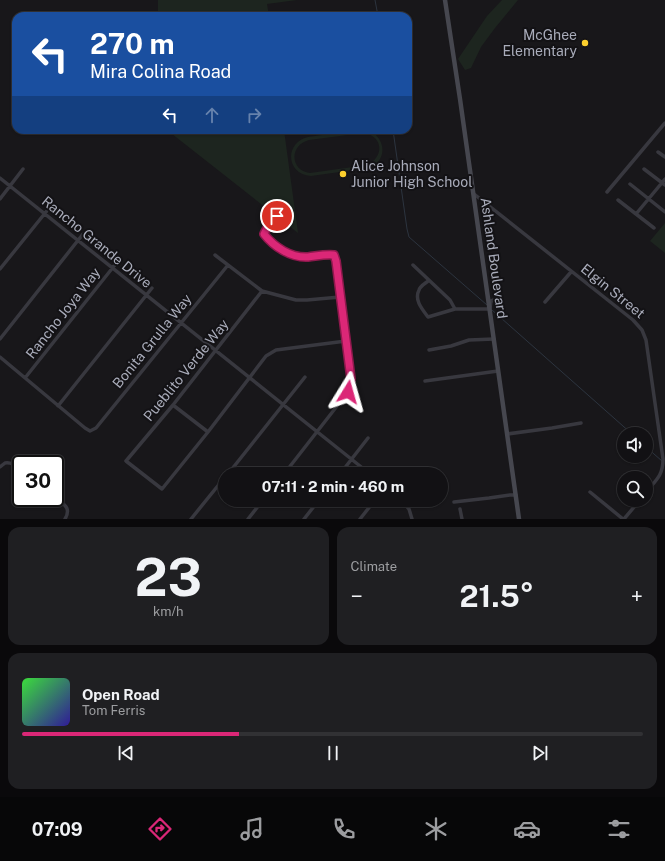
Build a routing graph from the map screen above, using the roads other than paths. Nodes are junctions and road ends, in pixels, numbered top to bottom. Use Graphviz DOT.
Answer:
graph roads {
  1 [pos="445,0"];
  2 [pos="665,123"];
  3 [pos="658,152"];
  4 [pos="665,157"];
  5 [pos="644,168"];
  6 [pos="23,169"];
  7 [pos="0,178"];
  8 [pos="665,179"];
  9 [pos="630,184"];
  10 [pos="664,184"];
  11 [pos="10,186"];
  12 [pos="607,192"];
  13 [pos="474,194"];
  14 [pos="0,199"];
  15 [pos="649,199"];
  16 [pos="618,200"];
  17 [pos="50,206"];
  18 [pos="665,212"];
  19 [pos="44,214"];
  20 [pos="636,214"];
  21 [pos="277,216"];
  22 [pos="654,228"];
  23 [pos="84,234"];
  24 [pos="78,241"];
  25 [pos="215,255"];
  26 [pos="118,261"];
  27 [pos="228,265"];
  28 [pos="413,266"];
  29 [pos="112,268"];
  30 [pos="0,269"];
  31 [pos="571,272"];
  32 [pos="428,281"];
  33 [pos="152,288"];
  34 [pos="262,291"];
  35 [pos="146,295"];
  36 [pos="340,296"];
  37 [pos="499,298"];
  38 [pos="545,302"];
  39 [pos="454,308"];
  40 [pos="490,308"];
  41 [pos="181,323"];
  42 [pos="0,339"];
  43 [pos="494,339"];
  44 [pos="346,341"];
  45 [pos="429,350"];
  46 [pos="216,351"];
  47 [pos="0,357"];
  48 [pos="498,371"];
  49 [pos="249,377"];
  50 [pos="305,377"];
  51 [pos="25,378"];
  52 [pos="425,381"];
  53 [pos="173,404"];
  54 [pos="284,405"];
  55 [pos="58,406"];
  56 [pos="581,423"];
  57 [pos="208,432"];
  58 [pos="318,432"];
  59 [pos="507,434"];
  60 [pos="368,438"];
  61 [pos="352,459"];
  62 [pos="12,464"];
  63 [pos="0,467"];
  64 [pos="234,467"];
  65 [pos="290,467"];
  66 [pos="346,467"];
  67 [pos="362,467"];
  68 [pos="653,483"];
  69 [pos="218,486"];
  70 [pos="590,492"];
  71 [pos="516,495"];
  72 [pos="454,502"];
  73 [pos="64,505"];
  74 [pos="257,507"];
  75 [pos="313,507"];
  76 [pos="369,507"];
  77 [pos="407,507"];
  78 [pos="634,507"];
  79 [pos="460,509"];
  80 [pos="65,519"];
  81 [pos="191,519"];
  82 [pos="248,519"];
  83 [pos="304,519"];
  84 [pos="360,519"];
  85 [pos="412,519"];
  86 [pos="462,519"];
  87 [pos="519,519"];
  88 [pos="624,519"];
  1 -- 13 [label="street, Ashland Boulevard"];
  2 -- 12 [label="street"];
  3 -- 4 [label="street"];
  5 -- 10 [label="street"];
  6 -- 11 [label="street"];
  7 -- 11 [label="street, Rancho Grande Drive"];
  8 -- 10 [label="street"];
  9 -- 15 [label="street"];
  10 -- 15 [label="street"];
  11 -- 14 [label="street"];
  11 -- 19 [label="street, Rancho Grande Drive"];
  13 -- 31 [label="street, Elgin Street"];
  13 -- 40 [label="street, Ashland Boulevard"];
  15 -- 18 [label="street"];
  15 -- 20 [label="street"];
  16 -- 20 [label="street"];
  17 -- 19 [label="street"];
  19 -- 24 [label="street, Rancho Grande Drive"];
  19 -- 30 [label="street"];
  20 -- 22 [label="street"];
  21 -- 36 [label="street"];
  23 -- 24 [label="street"];
  24 -- 29 [label="street, Rancho Grande Drive"];
  24 -- 42 [label="street"];
  25 -- 27 [label="street"];
  26 -- 29 [label="street, Rancho Joya Way"];
  27 -- 34 [label="street"];
  27 -- 41 [label="street, Bonita Grulla Way"];
  28 -- 32 [label="street"];
  29 -- 35 [label="street, Rancho Grande Drive"];
  29 -- 51 [label="street, Rancho Joya Way"];
  31 -- 38 [label="street"];
  31 -- 68 [label="street, Elgin Street"];
  32 -- 39 [label="street"];
  32 -- 39 [label="street"];
  33 -- 35 [label="street"];
  34 -- 36 [label="street"];
  34 -- 46 [label="street, Pueblito Verde Way"];
  35 -- 41 [label="street, Rancho Grande Drive"];
  35 -- 55 [label="street"];
  36 -- 44 [label="street"];
  37 -- 40 [label="street"];
  39 -- 40 [label="street"];
  40 -- 43 [label="street, Ashland Boulevard"];
  41 -- 46 [label="street, Rancho Grande Drive"];
  41 -- 55 [label="street, Bonita Grulla Way"];
  43 -- 45 [label="street"];
  43 -- 48 [label="street, Ashland Boulevard"];
  44 -- 49 [label="street"];
  44 -- 58 [label="street"];
  46 -- 49 [label="street, Rancho Grande Drive"];
  46 -- 53 [label="street, Pueblito Verde Way"];
  47 -- 51 [label="street"];
  48 -- 52 [label="street"];
  48 -- 59 [label="street, Ashland Boulevard"];
  49 -- 54 [label="street, Rancho Grande Drive"];
  49 -- 57 [label="street"];
  50 -- 54 [label="street"];
  51 -- 55 [label="street"];
  53 -- 57 [label="street"];
  53 -- 57 [label="street, Pueblito Verde Way"];
  54 -- 58 [label="street, Rancho Grande Drive"];
  54 -- 64 [label="street"];
  56 -- 59 [label="street"];
  58 -- 61 [label="street, Rancho Grande Drive"];
  58 -- 65 [label="street"];
  59 -- 71 [label="street, Ashland Boulevard"];
  60 -- 61 [label="street"];
  61 -- 66 [label="street"];
  61 -- 67 [label="street, Rancho Grande Drive"];
  62 -- 63 [label="street"];
  69 -- 81 [label="street"];
  70 -- 88 [label="street"];
  71 -- 72 [label="street"];
  71 -- 87 [label="street, Ashland Boulevard"];
  73 -- 80 [label="street"];
  74 -- 82 [label="street"];
  75 -- 83 [label="street"];
  76 -- 84 [label="street"];
  77 -- 85 [label="street"];
  78 -- 88 [label="street"];
  79 -- 86 [label="street"];
}
